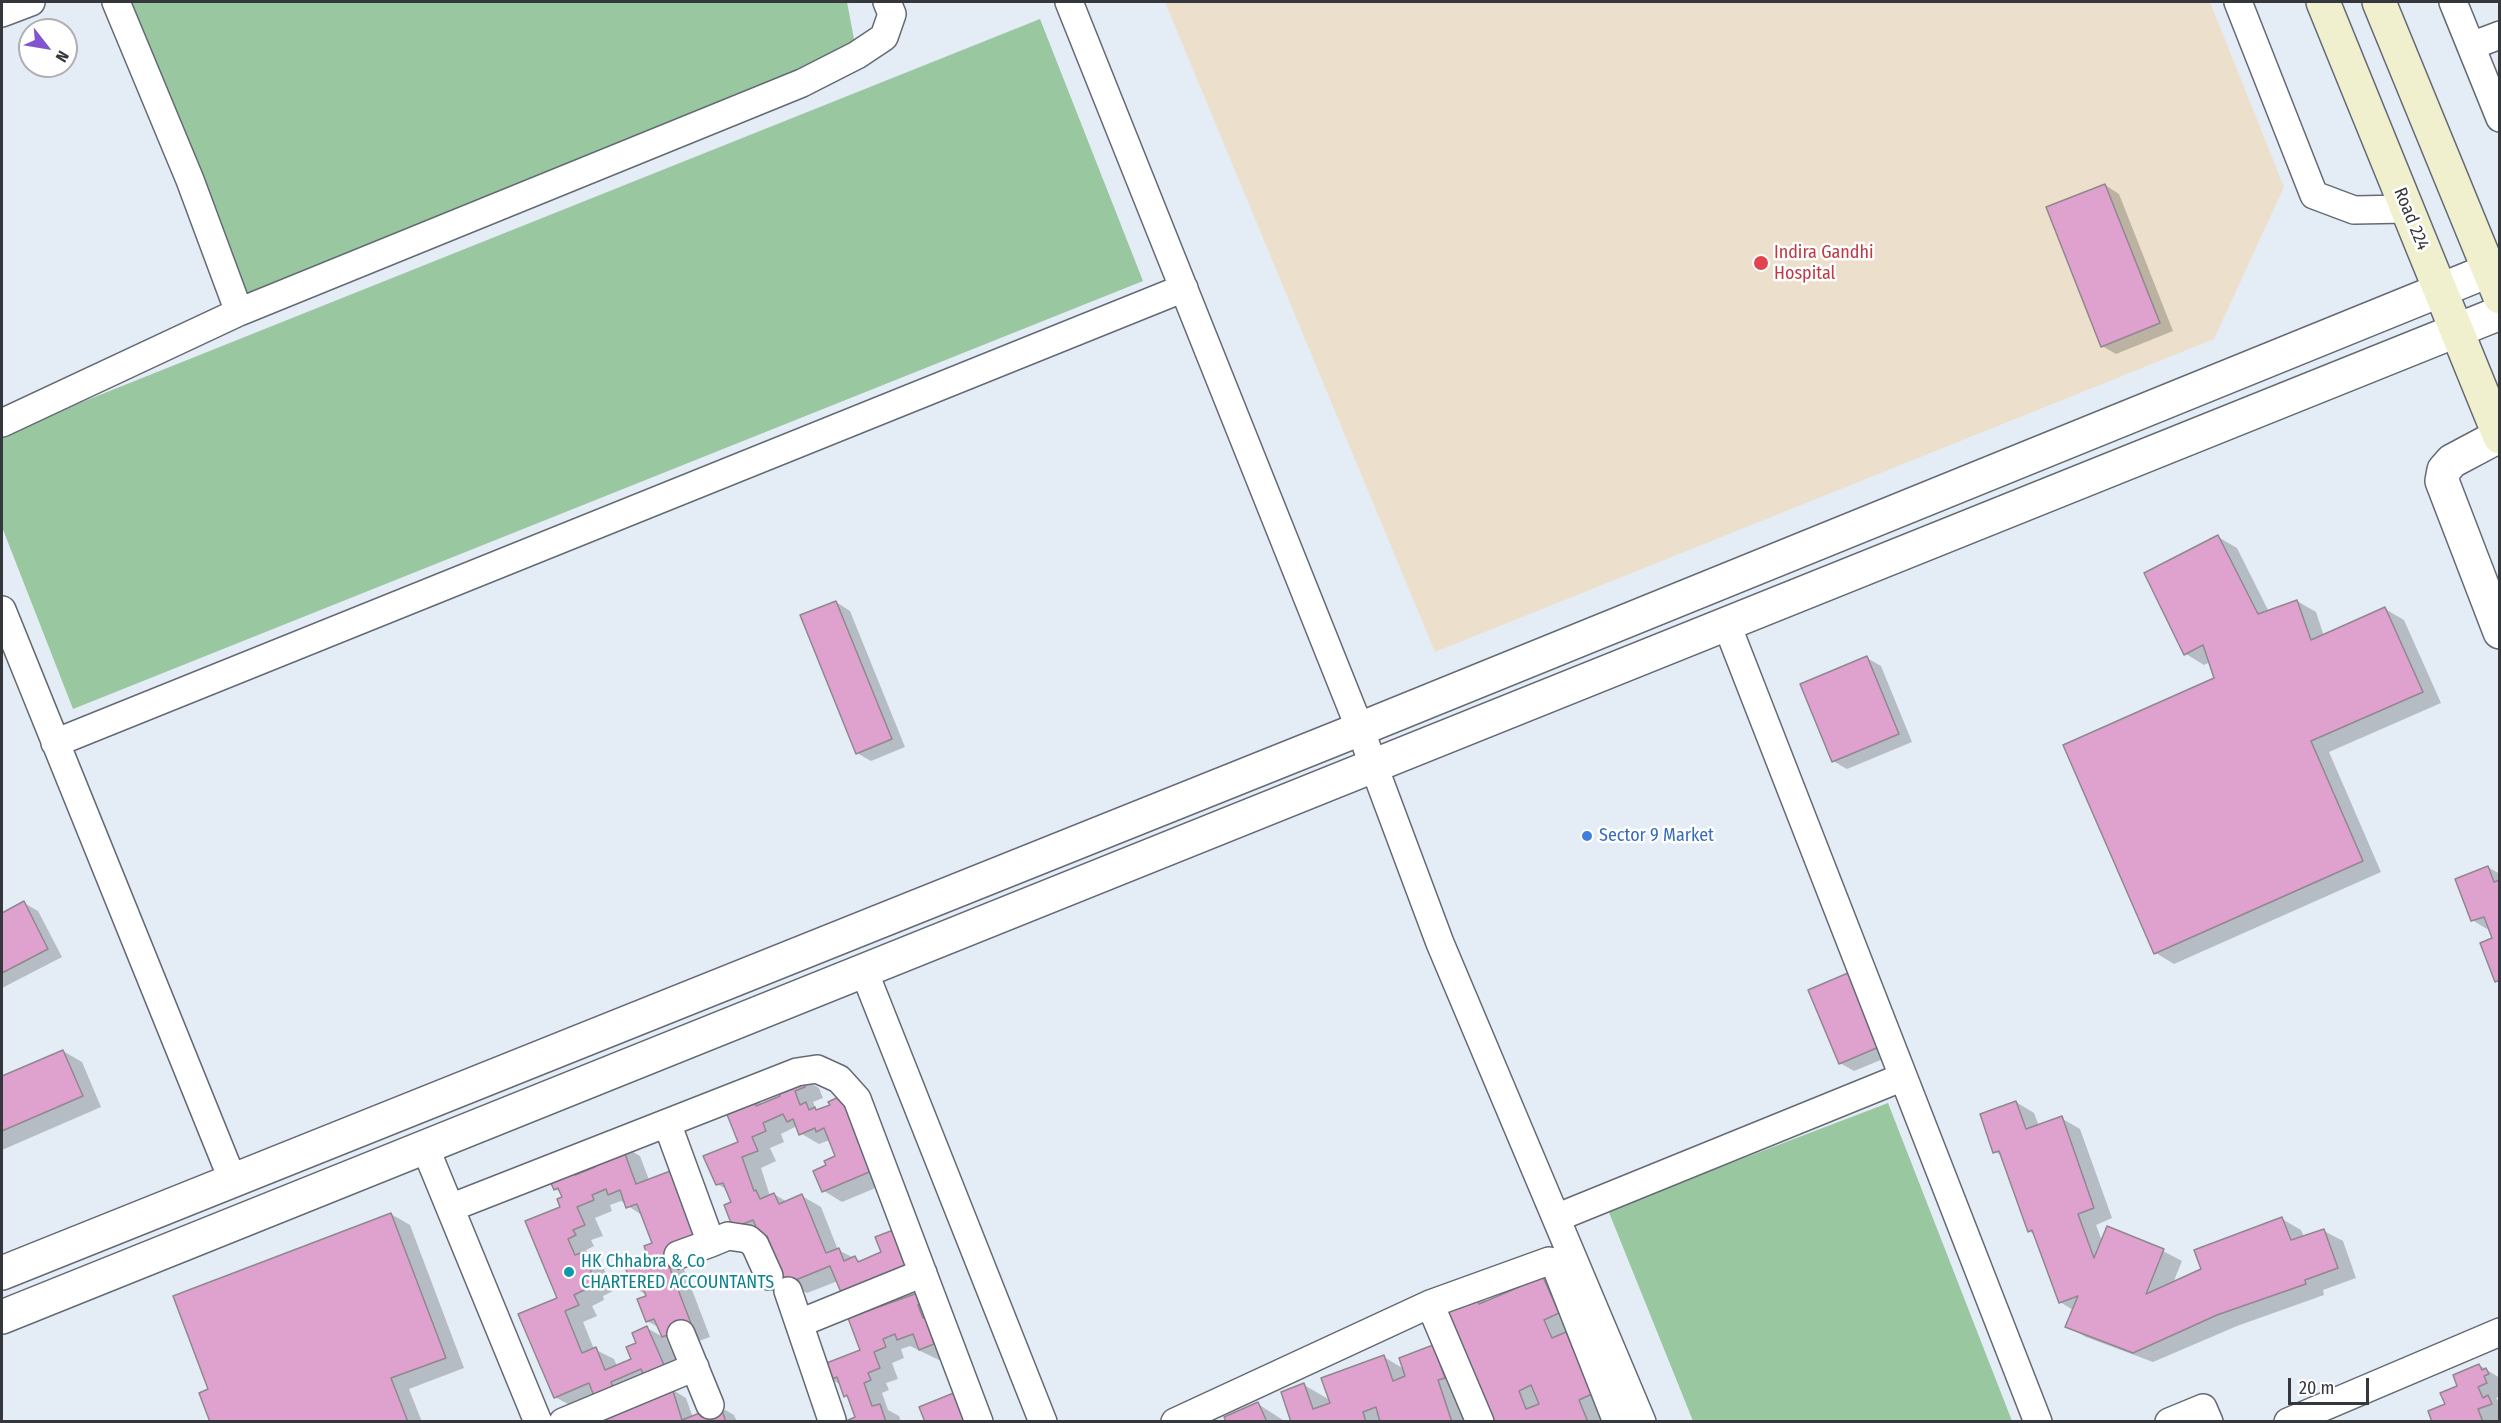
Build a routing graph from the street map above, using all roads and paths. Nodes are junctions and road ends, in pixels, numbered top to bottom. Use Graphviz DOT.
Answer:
graph roads {
  1 [pos="31,2"];
  2 [pos="116,2"];
  3 [pos="887,2"];
  4 [pos="1069,2"];
  5 [pos="2238,2"];
  6 [pos="2323,2"];
  7 [pos="2379,2"];
  8 [pos="2453,2"];
  9 [pos="2,13"];
  10 [pos="2499,35"];
  11 [pos="2471,46"];
  12 [pos="2499,118"];
  13 [pos="2407,208"];
  14 [pos="2496,278"];
  15 [pos="1184,288"];
  16 [pos="2439,289"];
  17 [pos="239,312"];
  18 [pos="2499,313"];
  19 [pos="2456,331"];
  20 [pos="2,423"];
  21 [pos="2499,436"];
  22 [pos="2,610"];
  23 [pos="1727,625"];
  24 [pos="2499,632"];
  25 [pos="1360,729"];
  26 [pos="55,743"];
  27 [pos="1374,767"];
  28 [pos="864,971"];
  29 [pos="1904,1077"];
  30 [pos="667,1123"];
  31 [pos="425,1147"];
  32 [pos="232,1181"];
  33 [pos="450,1208"];
  34 [pos="1556,1218"];
  35 [pos="711,1243"];
  36 [pos="678,1255"];
  37 [pos="2,1273"];
  38 [pos="922,1273"];
  39 [pos="1430,1304"];
  40 [pos="2,1317"];
  41 [pos="800,1323"];
  42 [pos="2499,1332"];
  43 [pos="681,1334"];
  44 [pos="695,1366"];
  45 [pos="710,1405"];
  46 [pos="832,1420"];
  47 [pos="538,1422"];
  48 [pos="562,1422"];
  49 [pos="979,1422"];
  50 [pos="1043,1422"];
  51 [pos="1175,1422"];
  52 [pos="1480,1422"];
  53 [pos="1617,1422"];
  54 [pos="1642,1422"];
  55 [pos="2038,1422"];
  56 [pos="2169,1422"];
  57 [pos="2209,1422"];
  58 [pos="2288,1422"];
  1 -- 9 [label="street"];
  2 -- 17 [label="street"];
  3 -- 17 [label="street"];
  4 -- 15 [label="street"];
  5 -- 13 [label="street"];
  6 -- 13 [label="main road, Road 224"];
  7 -- 14 [label="main road"];
  8 -- 11 [label="street"];
  10 -- 11 [label="street"];
  11 -- 12 [label="street"];
  13 -- 16 [label="main road, Road 224"];
  14 -- 16 [label="street"];
  15 -- 25 [label="street"];
  15 -- 26 [label="street"];
  16 -- 19 [label="main road, Road 224"];
  16 -- 25 [label="street"];
  17 -- 20 [label="street"];
  18 -- 19 [label="street"];
  19 -- 21 [label="main road, Road 224"];
  19 -- 23 [label="street"];
  21 -- 24 [label="street"];
  22 -- 26 [label="street"];
  23 -- 27 [label="street"];
  23 -- 29 [label="street"];
  25 -- 27 [label="street"];
  25 -- 32 [label="street"];
  26 -- 32 [label="street"];
  27 -- 28 [label="street"];
  27 -- 34 [label="street"];
  28 -- 31 [label="street"];
  28 -- 50 [label="street"];
  29 -- 34 [label="street"];
  29 -- 55 [label="street"];
  30 -- 33 [label="street"];
  30 -- 35 [label="street"];
  30 -- 38 [label="street"];
  31 -- 33 [label="street"];
  31 -- 40 [label="street"];
  32 -- 37 [label="street"];
  33 -- 47 [label="street"];
  34 -- 54 [label="street"];
  35 -- 36 [label="street"];
  35 -- 41 [label="street"];
  38 -- 41 [label="street"];
  38 -- 49 [label="street"];
  39 -- 51 [label="street"];
  39 -- 52 [label="street"];
  39 -- 53 [label="street"];
  41 -- 46 [label="street"];
  42 -- 58 [label="street"];
  43 -- 44 [label="street"];
  44 -- 45 [label="street"];
  44 -- 48 [label="street"];
  56 -- 57 [label="street"];
}
